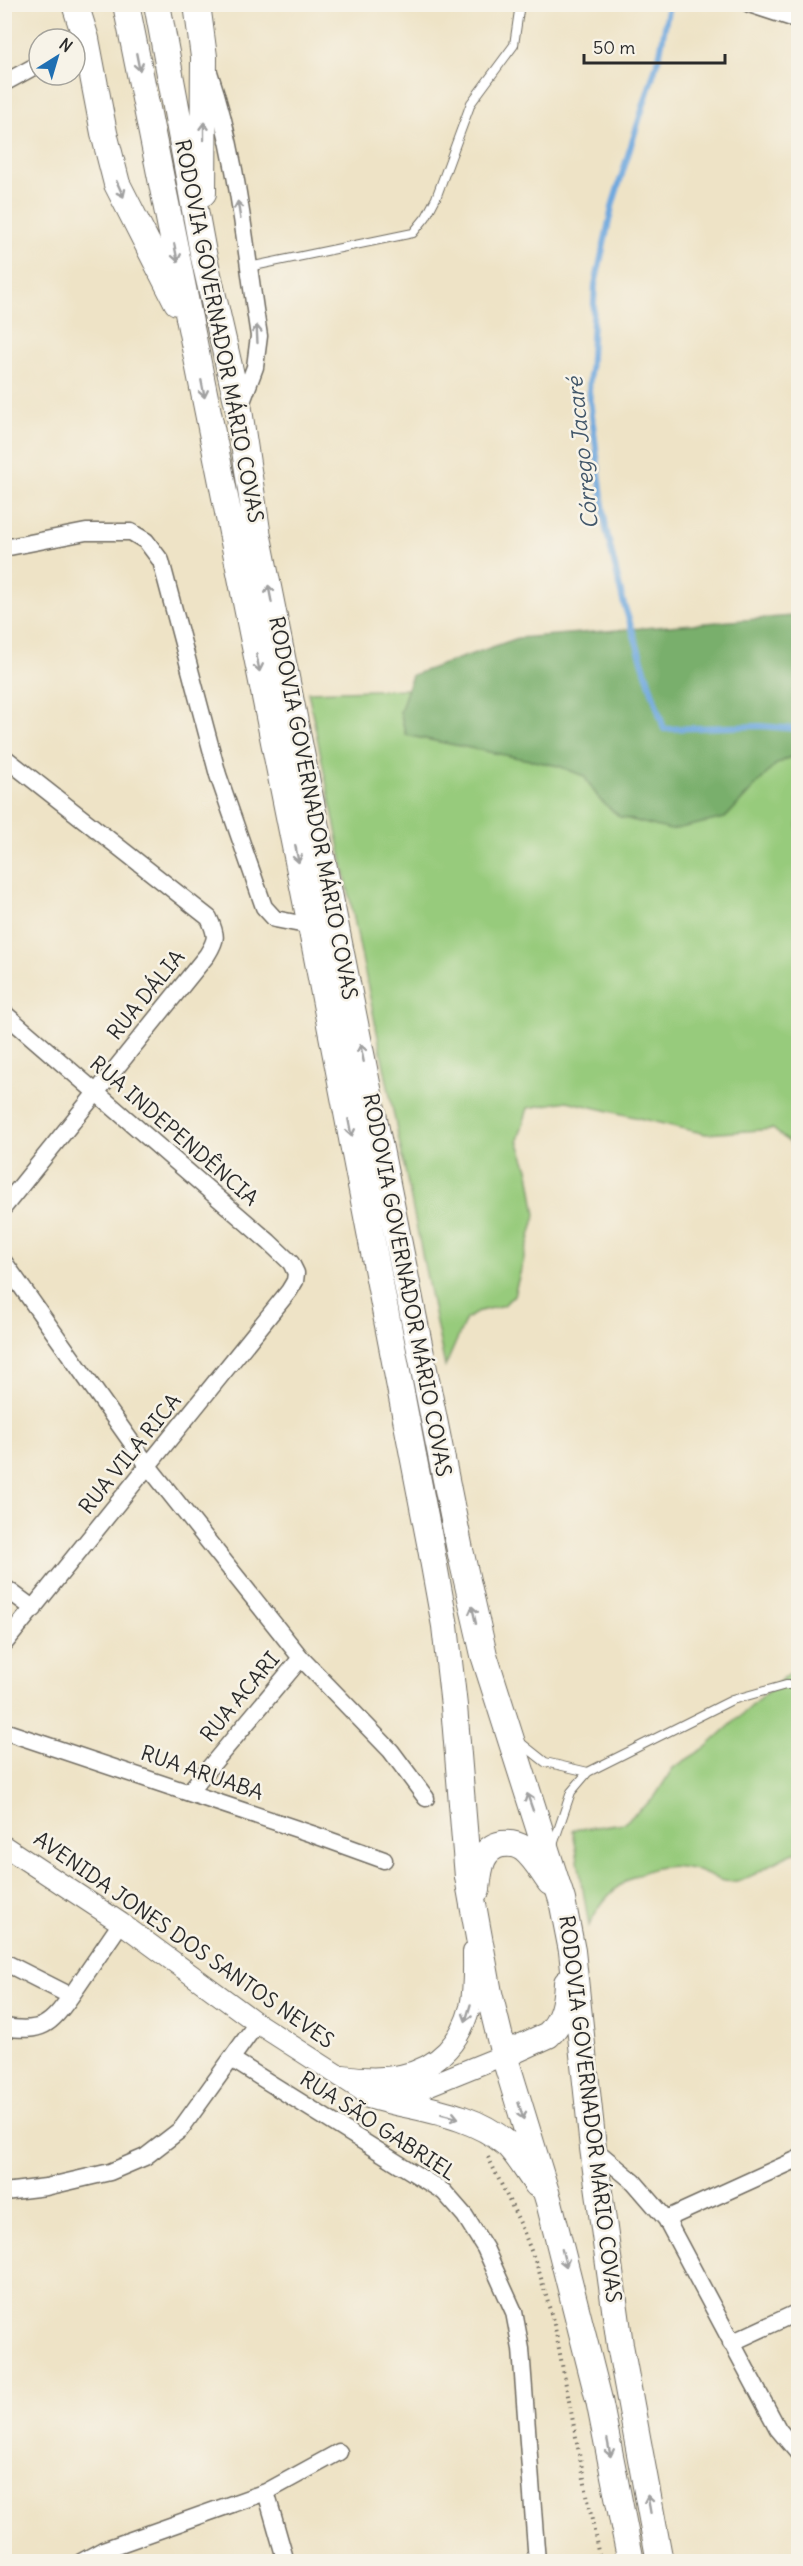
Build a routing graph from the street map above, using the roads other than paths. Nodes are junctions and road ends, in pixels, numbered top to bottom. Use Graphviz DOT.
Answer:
graph roads {
  1 [pos="75,4"];
  2 [pos="126,4"];
  3 [pos="157,4"];
  4 [pos="197,4"];
  5 [pos="520,4"];
  6 [pos="749,4"];
  7 [pos="798,20"];
  8 [pos="79,27"];
  9 [pos="204,57"];
  10 [pos="87,66"];
  11 [pos="27,71"];
  12 [pos="4,83"];
  13 [pos="203,253"];
  14 [pos="248,268"];
  15 [pos="192,332"];
  16 [pos="239,410"];
  17 [pos="4,548"];
  18 [pos="4,757"];
  19 [pos="311,926"];
  20 [pos="4,1013"];
  21 [pos="95,1093"];
  22 [pos="4,1207"];
  23 [pos="4,1262"];
  24 [pos="289,1291"];
  25 [pos="149,1467"];
  26 [pos="4,1587"];
  27 [pos="34,1609"];
  28 [pos="4,1644"];
  29 [pos="301,1658"];
  30 [pos="798,1685"];
  31 [pos="505,1726"];
  32 [pos="4,1731"];
  33 [pos="588,1772"];
  34 [pos="189,1792"];
  35 [pos="426,1798"];
  36 [pos="4,1846"];
  37 [pos="549,1857"];
  38 [pos="384,1860"];
  39 [pos="562,1900"];
  40 [pos="474,1913"];
  41 [pos="121,1923"];
  42 [pos="572,1951"];
  43 [pos="4,1962"];
  44 [pos="71,1996"];
  45 [pos="257,2023"];
  46 [pos="4,2027"];
  47 [pos="504,2055"];
  48 [pos="233,2060"];
  49 [pos="335,2074"];
  50 [pos="369,2095"];
  51 [pos="593,2148"];
  52 [pos="798,2158"];
  53 [pos="4,2192"];
  54 [pos="549,2202"];
  55 [pos="666,2220"];
  56 [pos="798,2312"];
  57 [pos="732,2343"];
  58 [pos="339,2452"];
  59 [pos="798,2453"];
  60 [pos="266,2492"];
  61 [pos="81,2562"];
  62 [pos="286,2562"];
  63 [pos="537,2562"];
  64 [pos="631,2562"];
  65 [pos="660,2562"];
  1 -- 8 [label="main road"];
  2 -- 15 [label="main road, RODOVIA GOVERNADOR MÁRIO COVAS, one-way"];
  3 -- 13 [label="main road, RODOVIA GOVERNADOR MÁRIO COVAS"];
  4 -- 9 [label="main road"];
  5 -- 14 [label="lane"];
  6 -- 7 [label="street"];
  13 -- 9 [label="main road, one-way"];
  14 -- 9 [label="street, one-way"];
  10 -- 15 [label="main road, one-way"];
  11 -- 12 [label="street"];
  13 -- 16 [label="main road, RODOVIA GOVERNADOR MÁRIO COVAS"];
  16 -- 14 [label="street, one-way"];
  15 -- 19 [label="main road, RODOVIA GOVERNADOR MÁRIO COVAS, one-way"];
  31 -- 16 [label="main road, RODOVIA GOVERNADOR MÁRIO COVAS, one-way"];
  17 -- 19 [label="street"];
  18 -- 21 [label="street, RUA DÁLIA"];
  19 -- 40 [label="main road, RODOVIA GOVERNADOR MÁRIO COVAS, one-way"];
  20 -- 21 [label="street, RUA INDEPENDÊNCIA"];
  21 -- 22 [label="street, RUA DÁLIA"];
  21 -- 24 [label="street, RUA INDEPENDÊNCIA"];
  23 -- 25 [label="street"];
  24 -- 25 [label="street, RUA VILA RICA"];
  25 -- 27 [label="street, RUA VILA RICA"];
  25 -- 29 [label="street"];
  26 -- 27 [label="street"];
  27 -- 28 [label="street, RUA VILA RICA"];
  29 -- 34 [label="street, RUA ACARI"];
  29 -- 35 [label="street"];
  30 -- 33 [label="lane"];
  31 -- 33 [label="lane"];
  37 -- 31 [label="main road, RODOVIA GOVERNADOR MÁRIO COVAS, one-way"];
  32 -- 34 [label="street, RUA ARUABA"];
  33 -- 37 [label="lane"];
  34 -- 38 [label="street, RUA ARUABA"];
  36 -- 41 [label="street, AVENIDA JONES DOS SANTOS NEVES"];
  37 -- 39 [label="main road, RODOVIA GOVERNADOR MÁRIO COVAS"];
  39 -- 40 [label="main road"];
  39 -- 42 [label="main road, RODOVIA GOVERNADOR MÁRIO COVAS"];
  40 -- 47 [label="main road, RODOVIA GOVERNADOR MÁRIO COVAS"];
  40 -- 49 [label="street, AVENIDA JONES DOS SANTOS NEVES, one-way"];
  41 -- 44 [label="street"];
  41 -- 45 [label="street, AVENIDA JONES DOS SANTOS NEVES"];
  42 -- 47 [label="main road"];
  42 -- 51 [label="main road, RODOVIA GOVERNADOR MÁRIO COVAS"];
  43 -- 44 [label="street"];
  44 -- 46 [label="street"];
  45 -- 48 [label="street"];
  45 -- 49 [label="street, AVENIDA JONES DOS SANTOS NEVES"];
  47 -- 50 [label="street"];
  47 -- 54 [label="main road, RODOVIA GOVERNADOR MÁRIO COVAS, one-way"];
  48 -- 53 [label="street"];
  48 -- 63 [label="street, RUA SÃO GABRIEL"];
  49 -- 50 [label="street, AVENIDA JONES DOS SANTOS NEVES"];
  50 -- 54 [label="main road, one-way"];
  51 -- 55 [label="street"];
  65 -- 51 [label="main road, RODOVIA GOVERNADOR MÁRIO COVAS, one-way"];
  52 -- 55 [label="street"];
  54 -- 64 [label="main road, RODOVIA GOVERNADOR MÁRIO COVAS, one-way"];
  55 -- 57 [label="street"];
  56 -- 57 [label="street"];
  57 -- 59 [label="street"];
  58 -- 60 [label="street"];
  60 -- 61 [label="street"];
  60 -- 62 [label="street"];
}
